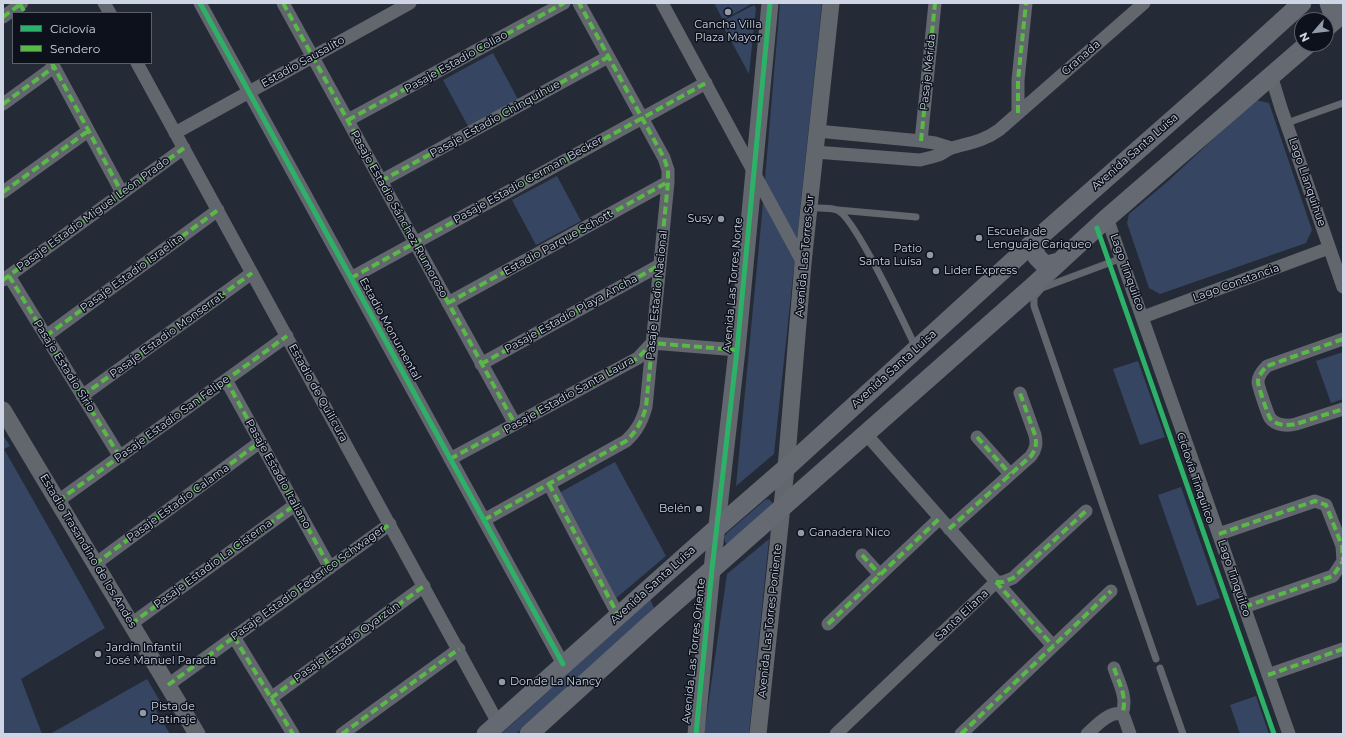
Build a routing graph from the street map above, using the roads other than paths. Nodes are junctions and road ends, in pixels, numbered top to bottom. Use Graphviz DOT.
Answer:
graph roads {
  1 [pos="104,3"];
  2 [pos="200,3"];
  3 [pos="283,3"];
  4 [pos="410,3"];
  5 [pos="564,3"];
  6 [pos="579,3"];
  7 [pos="662,3"];
  8 [pos="770,3"];
  9 [pos="831,3"];
  10 [pos="935,3"];
  11 [pos="1026,3"];
  12 [pos="1144,3"];
  13 [pos="1302,3"];
  14 [pos="22,7"];
  15 [pos="12,12"];
  16 [pos="12,12"];
  17 [pos="109,12"];
  18 [pos="3,17"];
  19 [pos="1299,52"];
  20 [pos="312,57"];
  21 [pos="608,57"];
  22 [pos="138,64"];
  23 [pos="53,65"];
  24 [pos="1272,75"];
  25 [pos="706,83"];
  26 [pos="249,92"];
  27 [pos="1343,103"];
  28 [pos="3,104"];
  29 [pos="1018,113"];
  30 [pos="642,118"];
  31 [pos="348,120"];
  32 [pos="1286,123"];
  33 [pos="88,130"];
  34 [pos="817,131"];
  35 [pos="175,132"];
  36 [pos="921,141"];
  37 [pos="184,148"];
  38 [pos="951,148"];
  39 [pos="815,152"];
  40 [pos="754,170"];
  41 [pos="381,181"];
  42 [pos="668,182"];
  43 [pos="3,192"];
  44 [pos="122,193"];
  45 [pos="809,208"];
  46 [pos="218,210"];
  47 [pos="838,210"];
  48 [pos="916,217"];
  49 [pos="1107,218"];
  50 [pos="1037,238"];
  51 [pos="415,243"];
  52 [pos="1329,248"];
  53 [pos="1122,258"];
  54 [pos="1059,262"];
  55 [pos="803,263"];
  56 [pos="660,265"];
  57 [pos="252,273"];
  58 [pos="6,278"];
  59 [pos="351,278"];
  60 [pos="1343,287"];
  61 [pos="448,303"];
  62 [pos="1143,317"];
  63 [pos="46,336"];
  64 [pos="287,336"];
  65 [pos="1343,339"];
  66 [pos="652,343"];
  67 [pos="917,349"];
  68 [pos="736,350"];
  69 [pos="481,364"];
  70 [pos="226,380"];
  71 [pos="1020,393"];
  72 [pos="82,396"];
  73 [pos="1343,408"];
  74 [pos="3,410"];
  75 [pos="515,424"];
  76 [pos="865,434"];
  77 [pos="977,437"];
  78 [pos="260,442"];
  79 [pos="120,457"];
  80 [pos="450,459"];
  81 [pos="786,468"];
  82 [pos="1010,474"];
  83 [pos="549,484"];
  84 [pos="58,502"];
  85 [pos="295,505"];
  86 [pos="781,508"];
  87 [pos="1086,511"];
  88 [pos="940,518"];
  89 [pos="484,520"];
  90 [pos="390,524"];
  91 [pos="718,527"];
  92 [pos="949,528"];
  93 [pos="1219,534"];
  94 [pos="862,555"];
  95 [pos="95,564"];
  96 [pos="330,568"];
  97 [pos="712,569"];
  98 [pos="880,575"];
  99 [pos="996,582"];
  100 [pos="424,586"];
  101 [pos="1111,590"];
  102 [pos="1244,607"];
  103 [pos="618,615"];
  104 [pos="131,624"];
  105 [pos="828,624"];
  106 [pos="234,637"];
  107 [pos="1053,646"];
  108 [pos="459,649"];
  109 [pos="1343,649"];
  110 [pos="1156,659"];
  111 [pos="563,664"];
  112 [pos="1114,668"];
  113 [pos="1160,668"];
  114 [pos="1268,675"];
  115 [pos="168,685"];
  116 [pos="271,698"];
  117 [pos="1122,714"];
  118 [pos="492,728"];
  119 [pos="197,734"];
  120 [pos="292,734"];
  121 [pos="342,734"];
  122 [pos="529,734"];
  123 [pos="696,734"];
  124 [pos="758,734"];
  125 [pos="836,734"];
  126 [pos="961,734"];
  127 [pos="1087,734"];
  128 [pos="1130,734"];
  129 [pos="1183,734"];
  130 [pos="1288,734"];
  1 -- 17 [label="street"];
  2 -- 26 [label="street, Estadio Monumental"];
  3 -- 20 [label="street, Pasaje Estadio Sánchez Rumoroso"];
  4 -- 20 [label="street, Estadio Sausalito"];
  5 -- 31 [label="street, Pasaje Estadio Collao"];
  6 -- 21 [label="street, Pasaje Estadio Nacional"];
  7 -- 25 [label="street"];
  8 -- 40 [label="street, Avenida Las Torres Norte"];
  9 -- 34 [label="street, Avenida Las Torres Sur"];
  10 -- 36 [label="street, Pasaje Mérida"];
  11 -- 29 [label="street"];
  12 -- 29 [label="street, Granada"];
  13 -- 50 [label="main road, Avenida Santa Luisa"];
  14 -- 16 [label="street"];
  15 -- 18 [label="street"];
  19 -- 24 [label="main road"];
  20 -- 26 [label="street, Estadio Sausalito"];
  20 -- 31 [label="street, Pasaje Estadio Sánchez Rumoroso"];
  21 -- 30 [label="street, Pasaje Estadio Nacional"];
  21 -- 41 [label="street, Pasaje Estadio Chinquihue"];
  22 -- 35 [label="street, Estadio de Quilicura"];
  23 -- 28 [label="street"];
  23 -- 33 [label="street"];
  24 -- 32 [label="street, Lago Llanquihue"];
  24 -- 49 [label="main road"];
  25 -- 30 [label="street, Pasaje Estadio German Becker"];
  25 -- 40 [label="street"];
  26 -- 35 [label="street, Estadio Sausalito"];
  26 -- 59 [label="street, Estadio Monumental"];
  27 -- 32 [label="lane"];
  29 -- 38 [label="street, Granada"];
  30 -- 42 [label="street, Pasaje Estadio Nacional"];
  30 -- 51 [label="street, Pasaje Estadio German Becker"];
  31 -- 41 [label="street, Pasaje Estadio Sánchez Rumoroso"];
  32 -- 52 [label="street, Lago Llanquihue"];
  33 -- 43 [label="street"];
  33 -- 44 [label="street"];
  34 -- 36 [label="street"];
  34 -- 39 [label="street, Avenida Las Torres Sur"];
  35 -- 37 [label="street, Estadio de Quilicura"];
  36 -- 38 [label="street"];
  37 -- 44 [label="street, Pasaje Estadio Miguel León Prado"];
  37 -- 46 [label="street, Estadio de Quilicura"];
  38 -- 39 [label="street, Granada"];
  39 -- 45 [label="street, Avenida Las Torres Sur"];
  40 -- 55 [label="street"];
  40 -- 68 [label="street, Avenida Las Torres Norte"];
  41 -- 51 [label="street, Pasaje Estadio Sánchez Rumoroso"];
  42 -- 56 [label="street, Pasaje Estadio Nacional"];
  42 -- 61 [label="street, Estadio Parque Schott"];
  44 -- 58 [label="street, Pasaje Estadio Miguel León Prado"];
  45 -- 47 [label="lane"];
  45 -- 55 [label="street, Avenida Las Torres Sur"];
  46 -- 57 [label="street, Estadio de Quilicura"];
  46 -- 63 [label="street, Pasaje Estadio Israelita"];
  47 -- 48 [label="lane"];
  47 -- 67 [label="lane"];
  49 -- 53 [label="street, Lago Tinquilco"];
  49 -- 54 [label="main road"];
  50 -- 54 [label="main road"];
  50 -- 67 [label="main road, Avenida Santa Luisa"];
  51 -- 59 [label="street, Pasaje Estadio German Becker"];
  51 -- 61 [label="street, Pasaje Estadio Sánchez Rumoroso"];
  52 -- 60 [label="street, Lago Llanquihue"];
  52 -- 62 [label="street, Lago Constancia"];
  53 -- 62 [label="street, Lago Tinquilco"];
  53 -- 110 [label="lane"];
  54 -- 76 [label="main road"];
  55 -- 81 [label="street, Avenida Las Torres Sur"];
  56 -- 66 [label="street, Pasaje Estadio Nacional"];
  56 -- 69 [label="street, Pasaje Estadio Playa Ancha"];
  57 -- 64 [label="street, Estadio de Quilicura"];
  57 -- 72 [label="street, Pasaje Estadio Monserrat"];
  58 -- 63 [label="street, Pasaje Estadio Sirio"];
  59 -- 80 [label="street, Estadio Monumental"];
  61 -- 69 [label="street, Pasaje Estadio Sánchez Rumoroso"];
  62 -- 93 [label="street, Lago Tinquilco"];
  63 -- 72 [label="street, Pasaje Estadio Sirio"];
  64 -- 70 [label="street, Pasaje Estadio San Felipe"];
  64 -- 90 [label="street, Estadio de Quilicura"];
  65 -- 73 [label="street"];
  66 -- 68 [label="street"];
  66 -- 75 [label="street, Pasaje Estadio Santa Laura"];
  66 -- 83 [label="street, Pasaje Estadio Nacional"];
  67 -- 81 [label="main road, Avenida Santa Luisa"];
  68 -- 91 [label="street, Avenida Las Torres Norte"];
  69 -- 75 [label="street, Pasaje Estadio Sánchez Rumoroso"];
  70 -- 78 [label="street, Pasaje Estadio Italiano"];
  70 -- 79 [label="street, Pasaje Estadio San Felipe"];
  71 -- 82 [label="street"];
  72 -- 79 [label="street, Pasaje Estadio Sirio"];
  74 -- 84 [label="street, Estadio Trasandino de los Andes"];
  75 -- 80 [label="street, Pasaje Estadio Santa Laura"];
  76 -- 86 [label="main road"];
  76 -- 88 [label="street, Santa Eliana"];
  77 -- 82 [label="street"];
  78 -- 85 [label="street, Pasaje Estadio Italiano"];
  78 -- 95 [label="street, Pasaje Estadio Calama"];
  79 -- 84 [label="street, Pasaje Estadio San Felipe"];
  80 -- 89 [label="street, Estadio Monumental"];
  81 -- 86 [label="street, Avenida Las Torres Sur"];
  81 -- 91 [label="main road, Avenida Santa Luisa"];
  82 -- 92 [label="street"];
  83 -- 89 [label="street, Pasaje Estadio Nacional"];
  83 -- 103 [label="street"];
  84 -- 95 [label="street, Estadio Trasandino de los Andes"];
  85 -- 96 [label="street, Pasaje Estadio Italiano"];
  85 -- 104 [label="street, Pasaje Estadio La Cisterna"];
  86 -- 97 [label="main road"];
  86 -- 124 [label="street, Avenida Las Torres Poniente"];
  87 -- 99 [label="street"];
  88 -- 92 [label="street, Santa Eliana"];
  88 -- 98 [label="street"];
  89 -- 111 [label="street, Estadio Monumental"];
  90 -- 96 [label="street, Pasaje Estadio Federico Schwager"];
  90 -- 100 [label="street, Estadio de Quilicura"];
  91 -- 97 [label="street, Avenida Las Torres Norte"];
  91 -- 103 [label="main road, Avenida Santa Luisa"];
  92 -- 99 [label="street, Santa Eliana"];
  93 -- 102 [label="street, Lago Tinquilco"];
  93 -- 102 [label="street"];
  94 -- 98 [label="street"];
  95 -- 104 [label="street, Estadio Trasandino de los Andes"];
  96 -- 106 [label="street, Pasaje Estadio Federico Schwager"];
  97 -- 122 [label="main road"];
  97 -- 123 [label="street, Avenida Las Torres Oriente"];
  98 -- 105 [label="street"];
  99 -- 107 [label="street"];
  99 -- 125 [label="street, Santa Eliana"];
  100 -- 108 [label="street, Estadio de Quilicura"];
  100 -- 116 [label="street, Pasaje Estadio Oyarzún"];
  101 -- 107 [label="street"];
  102 -- 114 [label="street, Lago Tinquilco"];
  103 -- 111 [label="main road, Avenida Santa Luisa"];
  104 -- 115 [label="street, Estadio Trasandino de los Andes"];
  106 -- 115 [label="street, Pasaje Estadio Federico Schwager"];
  106 -- 116 [label="street"];
  107 -- 126 [label="street"];
  108 -- 118 [label="street, Estadio de Quilicura"];
  108 -- 121 [label="street"];
  109 -- 114 [label="street"];
  111 -- 118 [label="main road, Avenida Santa Luisa"];
  112 -- 117 [label="street"];
  113 -- 129 [label="lane"];
  114 -- 130 [label="street, Lago Tinquilco"];
  115 -- 119 [label="street, Estadio Trasandino de los Andes"];
  116 -- 120 [label="street"];
  117 -- 127 [label="street"];
  117 -- 128 [label="street"];
}
